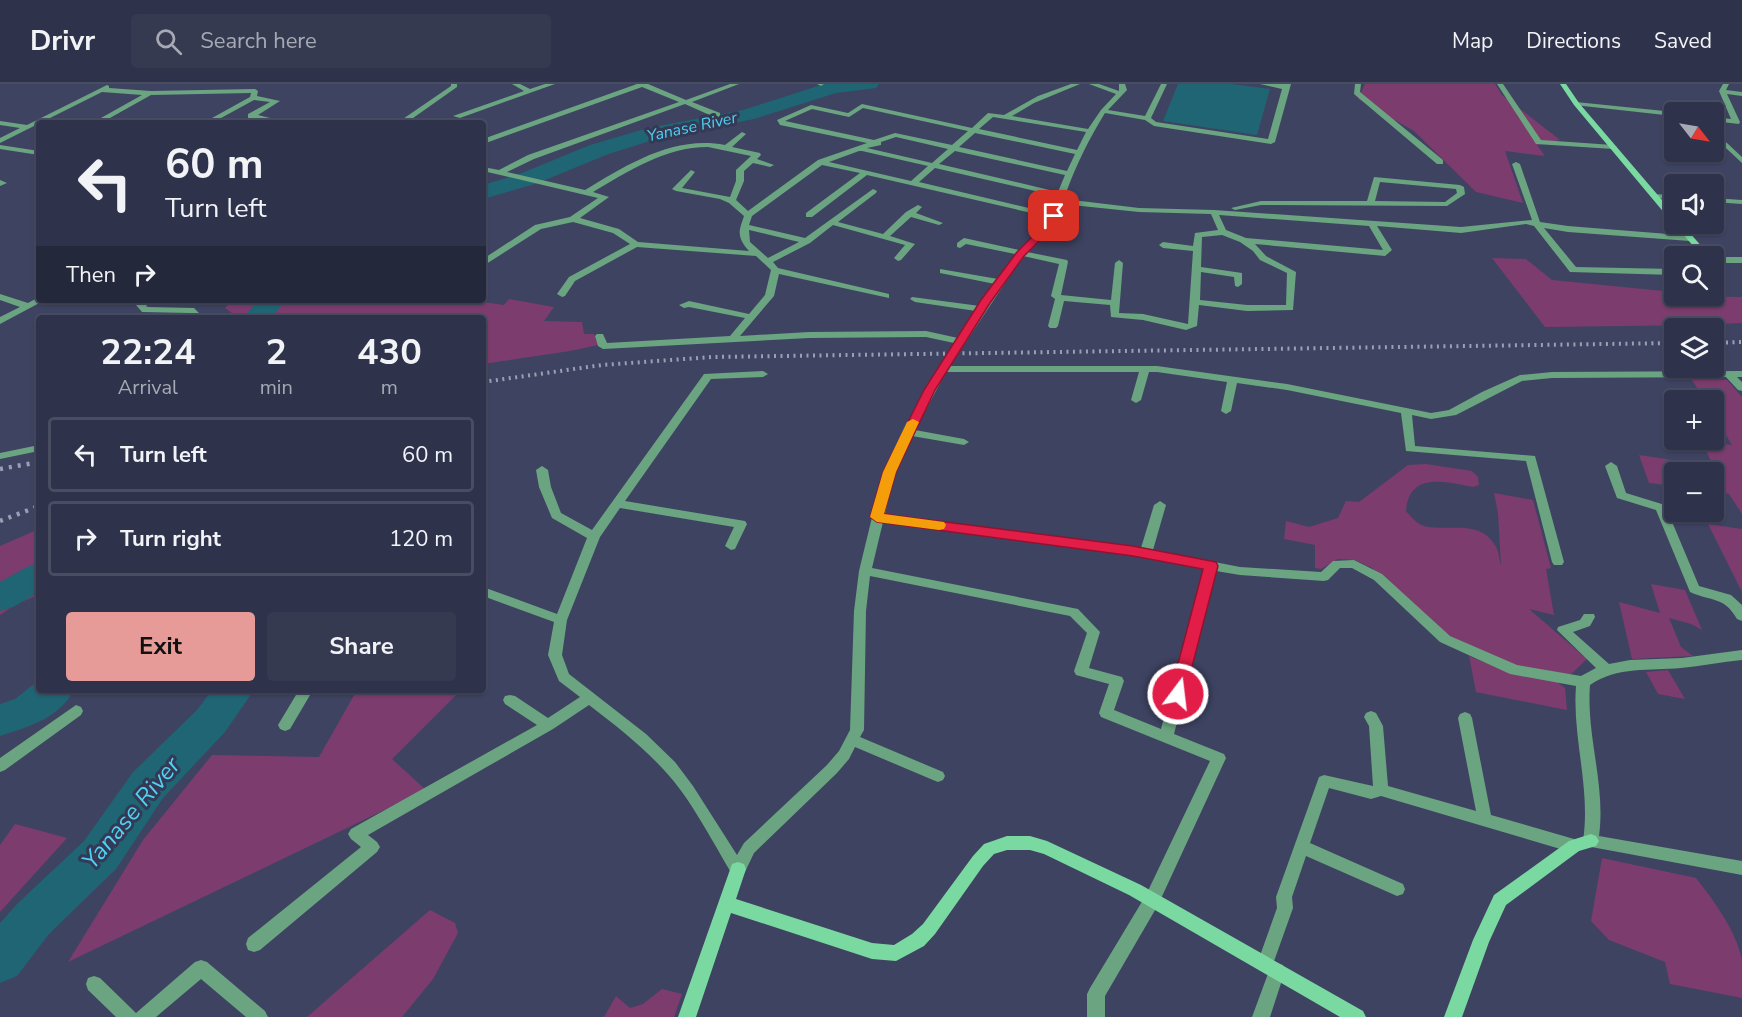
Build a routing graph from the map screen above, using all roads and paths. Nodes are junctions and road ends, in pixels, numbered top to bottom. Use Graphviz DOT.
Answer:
graph roads {
  1 [pos="114,84"];
  2 [pos="454,84"];
  3 [pos="515,84"];
  4 [pos="552,84"];
  5 [pos="642,84"];
  6 [pos="736,84"];
  7 [pos="1077,84"];
  8 [pos="1092,84"];
  9 [pos="1164,84"];
  10 [pos="1263,84"];
  11 [pos="1347,84"];
  12 [pos="1500,84"];
  13 [pos="1563,84"];
  14 [pos="1358,85"];
  15 [pos="1287,86"];
  16 [pos="1724,87"];
  17 [pos="1121,89"];
  18 [pos="102,90"];
  19 [pos="530,92"];
  20 [pos="151,93"];
  21 [pos="1742,94"];
  22 [pos="253,98"];
  23 [pos="686,102"];
  24 [pos="1576,104"];
  25 [pos="1103,111"];
  26 [pos="1664,113"];
  27 [pos="717,115"];
  28 [pos="457,116"];
  29 [pos="1006,117"];
  30 [pos="1146,118"];
  31 [pos="43,120"];
  32 [pos="102,120"];
  33 [pos="213,120"];
  34 [pos="271,120"];
  35 [pos="406,120"];
  36 [pos="1724,120"];
  37 [pos="0,123"];
  38 [pos="36,123"];
  39 [pos="29,127"];
  40 [pos="974,130"];
  41 [pos="1090,131"];
  42 [pos="742,134"];
  43 [pos="0,141"];
  44 [pos="486,141"];
  45 [pos="878,143"];
  46 [pos="1724,143"];
  47 [pos="0,147"];
  48 [pos="1613,147"];
  49 [pos="954,148"];
  50 [pos="725,149"];
  51 [pos="862,149"];
  52 [pos="36,152"];
  53 [pos="1080,153"];
  54 [pos="752,160"];
  55 [pos="1742,161"];
  56 [pos="821,162"];
  57 [pos="1440,162"];
  58 [pos="1516,164"];
  59 [pos="770,165"];
  60 [pos="934,165"];
  61 [pos="486,169"];
  62 [pos="502,172"];
  63 [pos="691,172"];
  64 [pos="864,174"];
  65 [pos="1069,174"];
  66 [pos="912,184"];
  67 [pos="873,191"];
  68 [pos="585,193"];
  69 [pos="1655,196"];
  70 [pos="1664,197"];
  71 [pos="1061,198"];
  72 [pos="732,201"];
  73 [pos="1724,201"];
  74 [pos="1742,202"];
  75 [pos="1370,204"];
  76 [pos="918,207"];
  77 [pos="1664,207"];
  78 [pos="1216,212"];
  79 [pos="809,214"];
  80 [pos="909,214"];
  81 [pos="748,215"];
  82 [pos="1054,216"];
  83 [pos="573,219"];
  84 [pos="833,223"];
  85 [pos="939,223"];
  86 [pos="1371,223"];
  87 [pos="1537,224"];
  88 [pos="743,226"];
  89 [pos="1223,232"];
  90 [pos="1687,234"];
  91 [pos="885,236"];
  92 [pos="1690,238"];
  93 [pos="1242,240"];
  94 [pos="807,241"];
  95 [pos="636,244"];
  96 [pos="960,245"];
  97 [pos="1163,245"];
  98 [pos="1697,246"];
  99 [pos="1197,249"];
  100 [pos="755,254"];
  101 [pos="1020,254"];
  102 [pos="898,258"];
  103 [pos="1724,260"];
  104 [pos="1742,260"];
  105 [pos="486,261"];
  106 [pos="768,261"];
  107 [pos="1119,263"];
  108 [pos="1195,269"];
  109 [pos="775,270"];
  110 [pos="944,271"];
  111 [pos="1664,272"];
  112 [pos="1000,282"];
  113 [pos="1238,284"];
  114 [pos="562,294"];
  115 [pos="886,296"];
  116 [pos="0,297"];
  117 [pos="1060,298"];
  118 [pos="915,299"];
  119 [pos="36,302"];
  120 [pos="1195,302"];
  121 [pos="144,303"];
  122 [pos="1114,303"];
  123 [pos="684,305"];
  124 [pos="28,306"];
  125 [pos="981,309"];
  126 [pos="196,315"];
  127 [pos="751,316"];
  128 [pos="0,321"];
  129 [pos="1053,326"];
  130 [pos="600,336"];
  131 [pos="734,337"];
  132 [pos="960,341"];
  133 [pos="942,369"];
  134 [pos="1145,369"];
  135 [pos="764,374"];
  136 [pos="1742,374"];
  137 [pos="1730,375"];
  138 [pos="1233,379"];
  139 [pos="1742,388"];
  140 [pos="1136,400"];
  141 [pos="1226,411"];
  142 [pos="1406,411"];
  143 [pos="908,432"];
  144 [pos="964,442"];
  145 [pos="36,449"];
  146 [pos="0,456"];
  147 [pos="1611,466"];
  148 [pos="542,470"];
  149 [pos="617,504"];
  150 [pos="1160,505"];
  151 [pos="877,517"];
  152 [pos="594,536"];
  153 [pos="731,546"];
  154 [pos="1146,553"];
  155 [pos="1558,562"];
  156 [pos="1211,566"];
  157 [pos="865,572"];
  158 [pos="486,592"];
  159 [pos="1742,616"];
  160 [pos="1590,617"];
  161 [pos="561,620"];
  162 [pos="1742,655"];
  163 [pos="1606,669"];
  164 [pos="1583,682"];
  165 [pos="304,693"];
  166 [pos="589,698"];
  167 [pos="510,700"];
  168 [pos="76,711"];
  169 [pos="1371,717"];
  170 [pos="1466,718"];
  171 [pos="285,725"];
  172 [pos="548,725"];
  173 [pos="1166,737"];
  174 [pos="852,740"];
  175 [pos="0,766"];
  176 [pos="938,776"];
  177 [pos="1381,790"];
  178 [pos="1485,821"];
  179 [pos="1591,841"];
  180 [pos="1301,846"];
  181 [pos="1574,846"];
  182 [pos="1742,868"];
  183 [pos="738,869"];
  184 [pos="1397,889"];
  185 [pos="1152,900"];
  186 [pos="727,904"];
  187 [pos="254,944"];
  188 [pos="1271,967"];
  189 [pos="94,984"];
  190 [pos="129,1017"];
  191 [pos="144,1017"];
  192 [pos="259,1017"];
  193 [pos="687,1017"];
  194 [pos="1096,1017"];
  195 [pos="1262,1017"];
  196 [pos="1357,1017"];
  197 [pos="1453,1017"];
  1 -- 18 [label="street"];
  2 -- 35 [label="street"];
  3 -- 19 [label="street"];
  4 -- 19 [label="street"];
  5 -- 23 [label="street"];
  5 -- 44 [label="street"];
  6 -- 23 [label="street"];
  7 -- 29 [label="street"];
  8 -- 17 [label="street"];
  9 -- 30 [label="street"];
  10 -- 15 [label="street"];
  11 -- 14 [label="street"];
  12 -- 48 [label="street"];
  13 -- 24 [label="street"];
  14 -- 57 [label="street"];
  15 -- 30 [label="street"];
  16 -- 21 [label="street"];
  16 -- 36 [label="street"];
  17 -- 25 [label="street"];
  18 -- 20 [label="street"];
  18 -- 31 [label="street"];
  19 -- 28 [label="street"];
  20 -- 22 [label="street"];
  20 -- 32 [label="street"];
  22 -- 33 [label="street"];
  22 -- 34 [label="street"];
  23 -- 27 [label="street"];
  23 -- 62 [label="street"];
  24 -- 26 [label="street"];
  24 -- 48 [label="street"];
  25 -- 30 [label="street"];
  25 -- 41 [label="street"];
  29 -- 40 [label="street"];
  29 -- 41 [label="street"];
  37 -- 39 [label="street"];
  38 -- 39 [label="street"];
  39 -- 43 [label="street"];
  40 -- 45 [label="street"];
  40 -- 49 [label="street"];
  40 -- 53 [label="street"];
  41 -- 53 [label="street"];
  42 -- 50 [label="street"];
  45 -- 49 [label="street"];
  45 -- 51 [label="street"];
  46 -- 55 [label="street"];
  47 -- 52 [label="street"];
  48 -- 69 [label="street"];
  49 -- 60 [label="street"];
  49 -- 65 [label="street"];
  50 -- 54 [label="street"];
  50 -- 68 [label="street"];
  51 -- 56 [label="street"];
  51 -- 60 [label="street"];
  53 -- 65 [label="street"];
  54 -- 59 [label="street"];
  54 -- 72 [label="street"];
  56 -- 64 [label="street"];
  56 -- 81 [label="street"];
  58 -- 87 [label="street"];
  60 -- 66 [label="street"];
  60 -- 71 [label="street"];
  61 -- 62 [label="street"];
  62 -- 68 [label="street"];
  63 -- 72 [label="street"];
  64 -- 66 [label="street"];
  64 -- 79 [label="street"];
  65 -- 71 [label="street"];
  66 -- 82 [label="street"];
  67 -- 84 [label="street"];
  68 -- 83 [label="street"];
  69 -- 70 [label="street"];
  69 -- 77 [label="street"];
  71 -- 78 [label="street"];
  71 -- 82 [label="street"];
  72 -- 81 [label="street"];
  73 -- 74 [label="street"];
  75 -- 75 [label="street"];
  75 -- 78 [label="street"];
  76 -- 80 [label="street"];
  78 -- 86 [label="street"];
  78 -- 89 [label="street"];
  80 -- 85 [label="street"];
  80 -- 91 [label="street"];
  81 -- 88 [label="street"];
  82 -- 101 [label="street"];
  83 -- 95 [label="street"];
  83 -- 105 [label="street"];
  84 -- 91 [label="street"];
  84 -- 94 [label="street"];
  86 -- 87 [label="street"];
  86 -- 93 [label="street"];
  87 -- 92 [label="street"];
  87 -- 111 [label="street"];
  88 -- 94 [label="street"];
  88 -- 100 [label="street"];
  89 -- 93 [label="street"];
  89 -- 99 [label="street"];
  90 -- 92 [label="street"];
  91 -- 102 [label="street"];
  92 -- 98 [label="street"];
  93 -- 120 [label="street"];
  94 -- 106 [label="street"];
  95 -- 100 [label="street"];
  95 -- 114 [label="street"];
  96 -- 101 [label="street"];
  97 -- 99 [label="street"];
  99 -- 108 [label="street"];
  100 -- 106 [label="street"];
  101 -- 112 [label="street"];
  101 -- 117 [label="street"];
  103 -- 104 [label="street"];
  106 -- 109 [label="street"];
  107 -- 122 [label="street"];
  108 -- 113 [label="street"];
  108 -- 120 [label="street"];
  109 -- 115 [label="street"];
  109 -- 127 [label="street"];
  110 -- 112 [label="street"];
  112 -- 125 [label="street"];
  116 -- 124 [label="street"];
  117 -- 122 [label="street"];
  117 -- 129 [label="street"];
  118 -- 125 [label="street"];
  119 -- 124 [label="street"];
  120 -- 122 [label="street"];
  121 -- 126 [label="street"];
  123 -- 127 [label="street"];
  124 -- 128 [label="street"];
  125 -- 132 [label="street"];
  127 -- 131 [label="street"];
  130 -- 131 [label="street"];
  131 -- 132 [label="street"];
  132 -- 133 [label="street"];
  133 -- 134 [label="street"];
  133 -- 143 [label="street"];
  134 -- 138 [label="street"];
  134 -- 140 [label="street"];
  135 -- 149 [label="street"];
  136 -- 137 [label="street"];
  137 -- 139 [label="street"];
  137 -- 142 [label="street"];
  138 -- 141 [label="street"];
  138 -- 142 [label="street"];
  142 -- 155 [label="street"];
  143 -- 144 [label="street"];
  143 -- 151 [label="street"];
  145 -- 146 [label="street"];
  147 -- 159 [label="street"];
  148 -- 152 [label="street"];
  149 -- 152 [label="street"];
  149 -- 153 [label="street"];
  150 -- 154 [label="street"];
  151 -- 154 [label="street"];
  151 -- 157 [label="street"];
  152 -- 161 [label="street"];
  154 -- 156 [label="street"];
  156 -- 164 [label="street"];
  156 -- 173 [label="street"];
  157 -- 173 [label="street"];
  157 -- 174 [label="street"];
  158 -- 161 [label="street"];
  160 -- 163 [label="street"];
  161 -- 166 [label="street"];
  162 -- 163 [label="street"];
  163 -- 164 [label="street"];
  164 -- 179 [label="street"];
  165 -- 171 [label="street"];
  166 -- 172 [label="street"];
  166 -- 183 [label="street"];
  167 -- 172 [label="street"];
  168 -- 175 [label="street"];
  169 -- 177 [label="street"];
  170 -- 178 [label="street"];
  172 -- 187 [label="street"];
  173 -- 185 [label="street"];
  174 -- 176 [label="street"];
  174 -- 183 [label="street"];
  177 -- 178 [label="street"];
  177 -- 180 [label="street"];
  178 -- 181 [label="street"];
  179 -- 181 [label="street"];
  179 -- 182 [label="street"];
  180 -- 184 [label="street"];
  180 -- 188 [label="street"];
  181 -- 197 [label="street"];
  183 -- 186 [label="street"];
  185 -- 186 [label="street"];
  185 -- 188 [label="street"];
  185 -- 194 [label="street"];
  186 -- 193 [label="street"];
  188 -- 195 [label="street"];
  188 -- 196 [label="street"];
  189 -- 190 [label="street"];
  191 -- 192 [label="street"];
}
